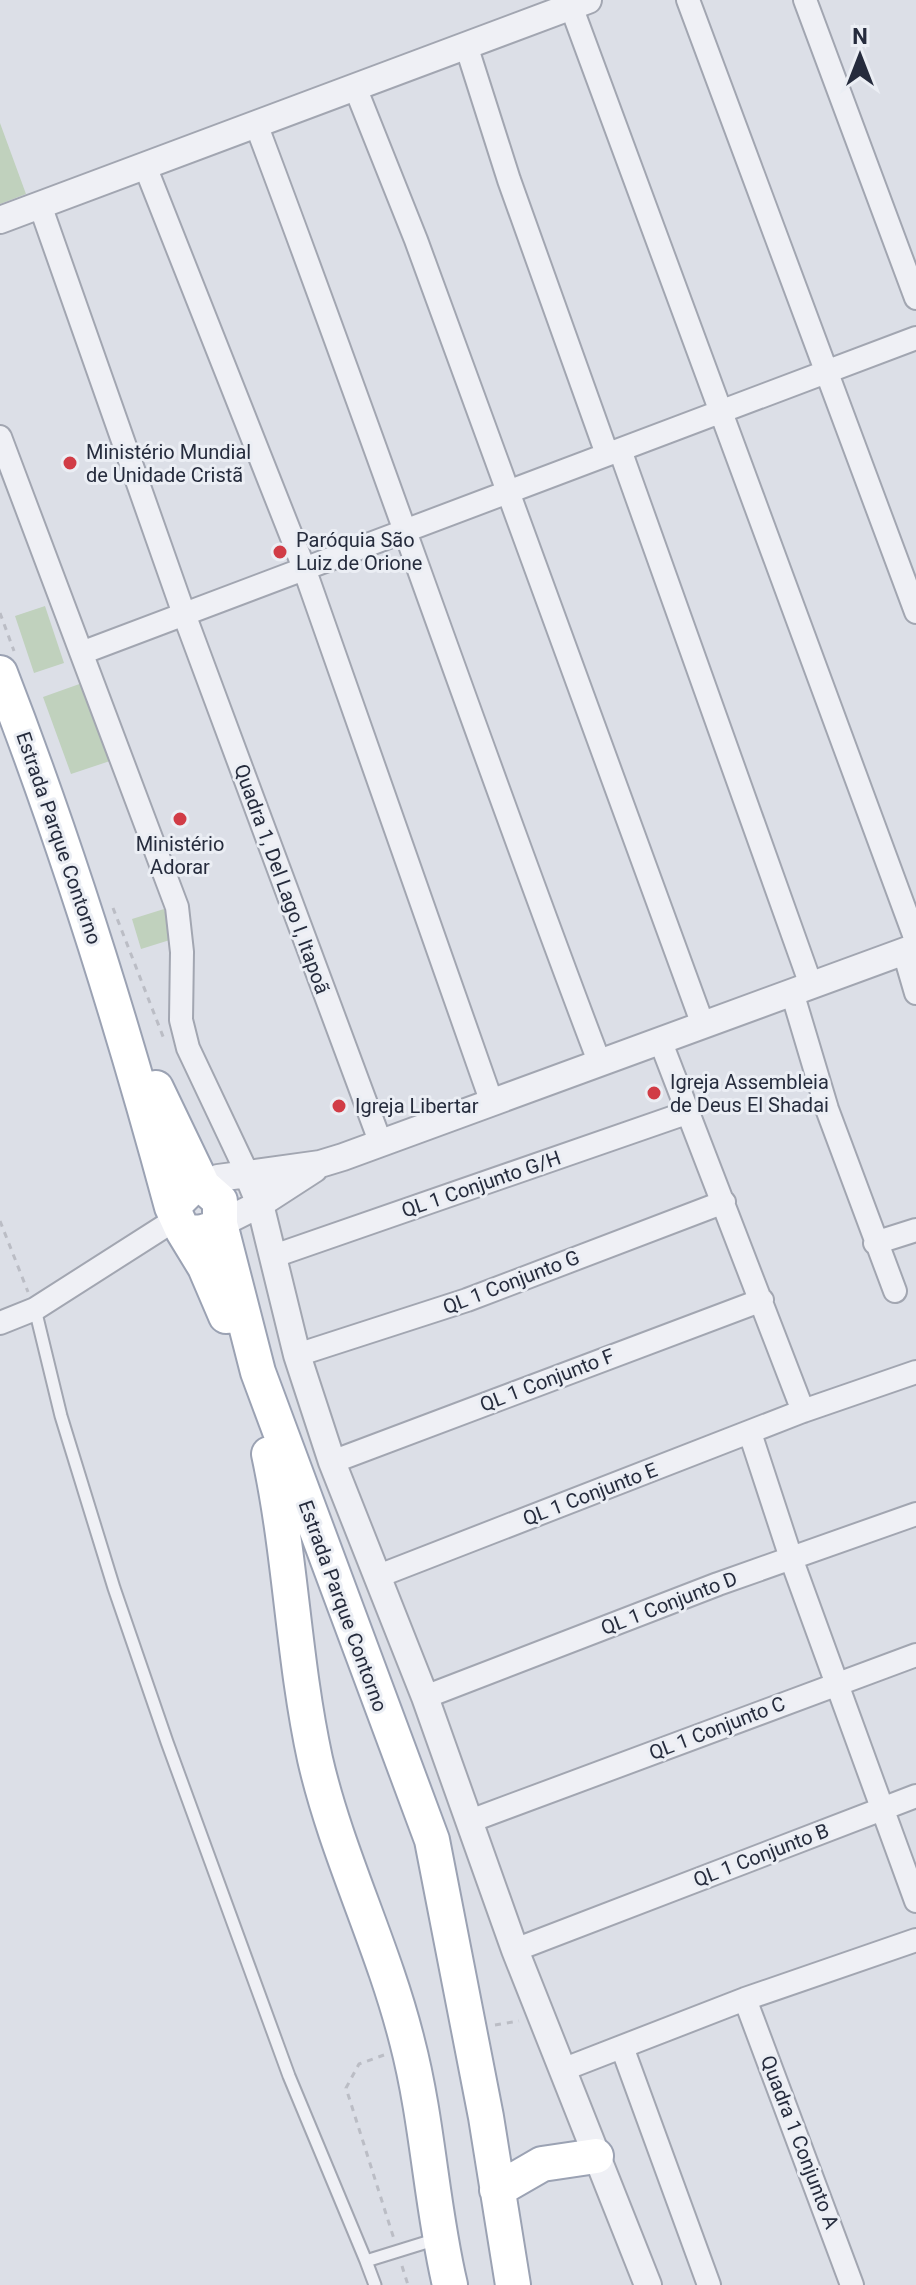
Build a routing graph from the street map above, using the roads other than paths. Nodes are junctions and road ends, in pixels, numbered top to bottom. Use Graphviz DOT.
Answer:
graph roads {
  1 [pos="688,0"];
  2 [pos="805,0"];
  3 [pos="579,3"];
  4 [pos="466,45"];
  5 [pos="355,87"];
  6 [pos="256,124"];
  7 [pos="145,166"];
  8 [pos="40,205"];
  9 [pos="0,220"];
  10 [pos="916,298"];
  11 [pos="916,338"];
  12 [pos="825,372"];
  13 [pos="722,411"];
  14 [pos="0,437"];
  15 [pos="614,452"];
  16 [pos="509,491"];
  17 [pos="407,530"];
  18 [pos="304,568"];
  19 [pos="916,612"];
  20 [pos="184,614"];
  21 [pos="84,652"];
  22 [pos="0,673"];
  23 [pos="912,946"];
  24 [pos="802,989"];
  25 [pos="916,993"];
  26 [pos="116,1004"];
  27 [pos="703,1025"];
  28 [pos="660,1040"];
  29 [pos="600,1064"];
  30 [pos="492,1103"];
  31 [pos="689,1112"];
  32 [pos="381,1144"];
  33 [pos="320,1164"];
  34 [pos="247,1173"];
  35 [pos="203,1186"];
  36 [pos="724,1202"];
  37 [pos="260,1204"];
  38 [pos="177,1219"];
  39 [pos="220,1224"];
  40 [pos="916,1230"];
  41 [pos="875,1243"];
  42 [pos="274,1256"];
  43 [pos="895,1291"];
  44 [pos="762,1300"];
  45 [pos="35,1309"];
  46 [pos="0,1323"];
  47 [pos="297,1355"];
  48 [pos="916,1372"];
  49 [pos="263,1387"];
  50 [pos="803,1411"];
  51 [pos="750,1433"];
  52 [pos="332,1462"];
  53 [pos="916,1514"];
  54 [pos="791,1558"];
  55 [pos="376,1577"];
  56 [pos="916,1655"];
  57 [pos="838,1682"];
  58 [pos="425,1697"];
  59 [pos="916,1796"];
  60 [pos="883,1807"];
  61 [pos="470,1821"];
  62 [pos="916,1901"];
  63 [pos="916,1940"];
  64 [pos="515,1950"];
  65 [pos="745,1999"];
  66 [pos="622,2047"];
  67 [pos="562,2070"];
  68 [pos="596,2156"];
  69 [pos="497,2190"];
  70 [pos="439,2239"];
  71 [pos="366,2261"];
  72 [pos="375,2285"];
  73 [pos="450,2285"];
  74 [pos="513,2285"];
  75 [pos="648,2285"];
  76 [pos="709,2285"];
  77 [pos="852,2285"];
  1 -- 12 [label="street"];
  2 -- 10 [label="street"];
  3 -- 4 [label="street"];
  3 -- 13 [label="street"];
  4 -- 5 [label="street"];
  4 -- 15 [label="street"];
  5 -- 6 [label="street"];
  5 -- 16 [label="street"];
  6 -- 7 [label="street"];
  6 -- 17 [label="street"];
  7 -- 8 [label="street"];
  7 -- 18 [label="street"];
  8 -- 9 [label="street"];
  8 -- 20 [label="street, Quadra 1, Del Lago I, Itapoã"];
  11 -- 12 [label="street"];
  12 -- 13 [label="street"];
  12 -- 19 [label="street"];
  13 -- 15 [label="street"];
  13 -- 23 [label="street"];
  14 -- 21 [label="street"];
  15 -- 16 [label="street"];
  15 -- 24 [label="street"];
  16 -- 17 [label="street"];
  16 -- 27 [label="street"];
  17 -- 18 [label="street"];
  17 -- 29 [label="street"];
  18 -- 20 [label="street"];
  18 -- 30 [label="street"];
  20 -- 21 [label="street"];
  20 -- 32 [label="street, Quadra 1, Del Lago I, Itapoã"];
  21 -- 34 [label="street"];
  22 -- 26 [label="main road, Estrada Parque Contorno"];
  23 -- 24 [label="street"];
  23 -- 25 [label="street"];
  24 -- 27 [label="street"];
  24 -- 41 [label="street"];
  26 -- 35 [label="main road, Estrada Parque Contorno"];
  26 -- 38 [label="main road, Estrada Parque Contorno"];
  27 -- 28 [label="street"];
  28 -- 29 [label="street"];
  28 -- 31 [label="street"];
  29 -- 30 [label="street"];
  30 -- 32 [label="street"];
  31 -- 36 [label="street"];
  31 -- 42 [label="street, QL 1 Conjunto G/H"];
  32 -- 33 [label="street"];
  33 -- 34 [label="street"];
  33 -- 37 [label="street"];
  34 -- 35 [label="street"];
  34 -- 37 [label="street"];
  35 -- 38 [label="main road"];
  35 -- 39 [label="main road"];
  36 -- 44 [label="street"];
  36 -- 47 [label="street, QL 1 Conjunto G"];
  37 -- 39 [label="street"];
  37 -- 42 [label="street"];
  38 -- 39 [label="main road"];
  38 -- 45 [label="street"];
  38 -- 49 [label="main road, Estrada Parque Contorno"];
  39 -- 49 [label="main road, Estrada Parque Contorno"];
  40 -- 41 [label="street"];
  41 -- 43 [label="street"];
  42 -- 47 [label="street"];
  44 -- 50 [label="street"];
  44 -- 52 [label="street, QL 1 Conjunto F"];
  45 -- 46 [label="street"];
  45 -- 71 [label="lane"];
  47 -- 52 [label="street"];
  48 -- 50 [label="street, QL 1 Conjunto E"];
  49 -- 69 [label="main road, Estrada Parque Contorno"];
  49 -- 70 [label="main road"];
  50 -- 51 [label="street, QL 1 Conjunto E"];
  51 -- 54 [label="street"];
  51 -- 55 [label="street, QL 1 Conjunto E"];
  52 -- 55 [label="street"];
  53 -- 54 [label="street, QL 1 Conjunto D"];
  54 -- 57 [label="street"];
  54 -- 58 [label="street, QL 1 Conjunto D"];
  55 -- 58 [label="street"];
  56 -- 57 [label="street, QL 1 Conjunto C"];
  57 -- 60 [label="street"];
  57 -- 61 [label="street, QL 1 Conjunto C"];
  58 -- 61 [label="street"];
  59 -- 60 [label="street, QL 1 Conjunto B"];
  60 -- 62 [label="street"];
  60 -- 64 [label="street, QL 1 Conjunto B"];
  61 -- 64 [label="street"];
  63 -- 65 [label="street"];
  64 -- 67 [label="street"];
  65 -- 66 [label="street"];
  65 -- 77 [label="street, Quadra 1 Conjunto A"];
  66 -- 67 [label="street"];
  66 -- 76 [label="street"];
  67 -- 68 [label="street"];
  68 -- 69 [label="main road"];
  68 -- 75 [label="street"];
  69 -- 74 [label="main road, Estrada Parque Contorno"];
  70 -- 71 [label="lane"];
  70 -- 73 [label="main road"];
  71 -- 72 [label="lane"];
}
